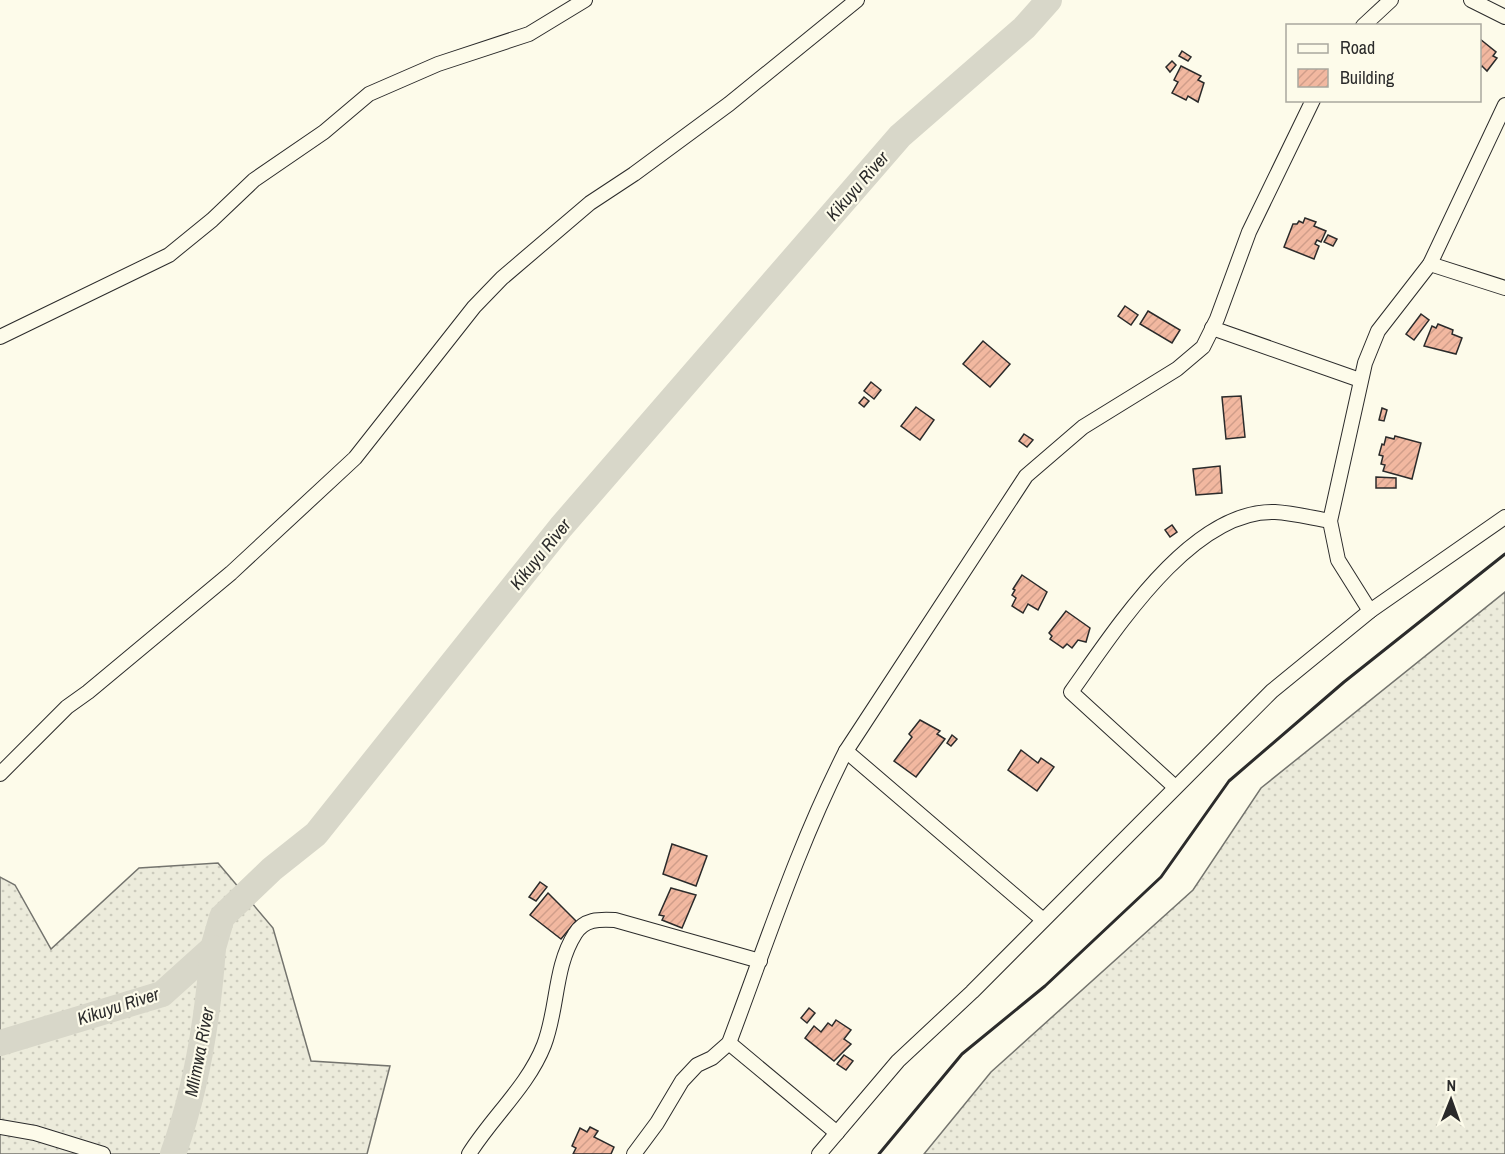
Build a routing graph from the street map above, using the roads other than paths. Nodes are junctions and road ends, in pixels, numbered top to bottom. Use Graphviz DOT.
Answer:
graph roads {
  1 [pos="585,0"];
  2 [pos="857,0"];
  3 [pos="1391,0"];
  4 [pos="1471,0"];
  5 [pos="1505,17"];
  6 [pos="1365,24"];
  7 [pos="1312,102"];
  8 [pos="1505,105"];
  9 [pos="1430,264"];
  10 [pos="1505,288"];
  11 [pos="1212,328"];
  12 [pos="0,337"];
  13 [pos="1360,380"];
  14 [pos="1505,517"];
  15 [pos="1330,521"];
  16 [pos="1370,611"];
  17 [pos="846,751"];
  18 [pos="0,774"];
  19 [pos="1175,787"];
  20 [pos="1042,919"];
  21 [pos="760,961"];
  22 [pos="729,1043"];
  23 [pos="0,1127"];
  24 [pos="837,1133"];
  25 [pos="103,1154"];
  26 [pos="469,1154"];
  27 [pos="634,1154"];
  28 [pos="819,1154"];
  1 -- 12 [label="street"];
  2 -- 18 [label="street"];
  3 -- 6 [label="street"];
  4 -- 5 [label="street"];
  7 -- 11 [label="street"];
  8 -- 9 [label="street"];
  9 -- 10 [label="street"];
  9 -- 13 [label="street"];
  11 -- 13 [label="street"];
  11 -- 17 [label="street"];
  13 -- 15 [label="street"];
  14 -- 16 [label="street"];
  15 -- 16 [label="street"];
  15 -- 19 [label="street"];
  16 -- 19 [label="street"];
  17 -- 20 [label="street"];
  17 -- 21 [label="street"];
  19 -- 20 [label="street"];
  20 -- 24 [label="street"];
  21 -- 22 [label="street"];
  21 -- 26 [label="street"];
  22 -- 24 [label="street"];
  22 -- 27 [label="street"];
  23 -- 25 [label="street"];
  24 -- 28 [label="street"];
}
